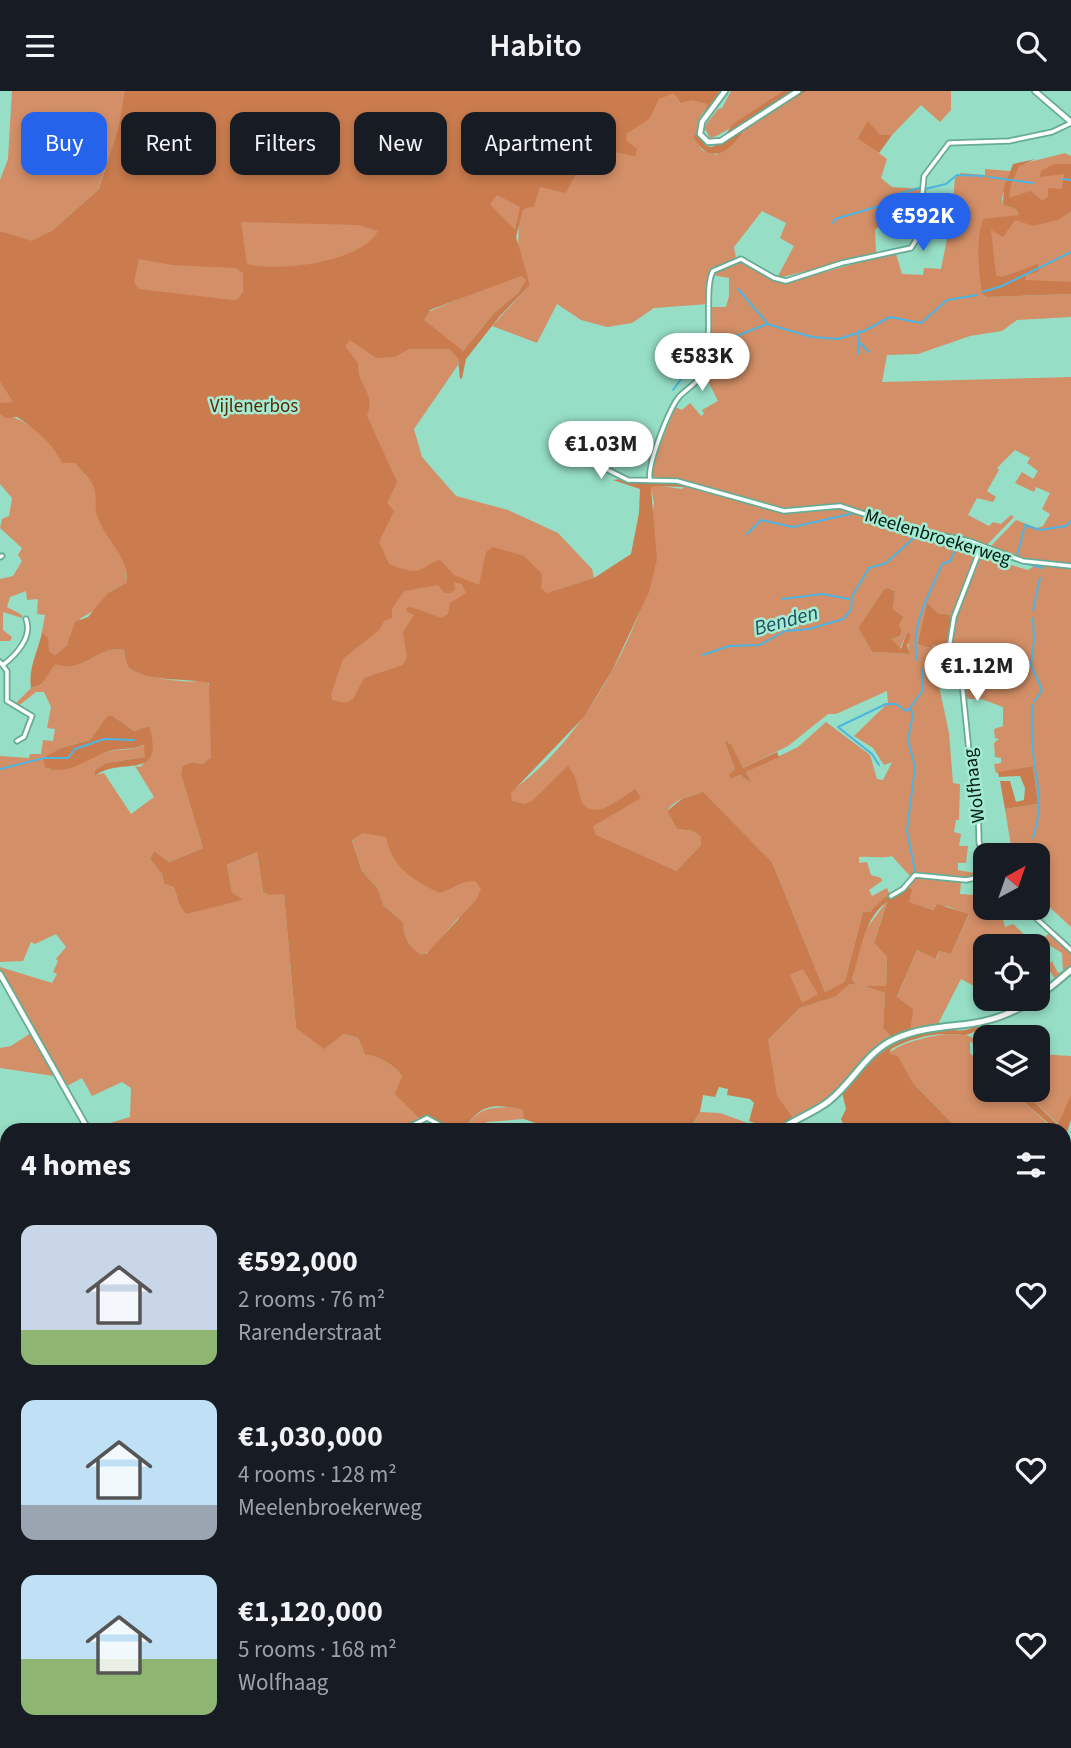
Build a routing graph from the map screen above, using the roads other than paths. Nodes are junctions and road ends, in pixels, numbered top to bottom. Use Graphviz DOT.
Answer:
graph roads {
  1 [pos="725,91"];
  2 [pos="798,91"];
  3 [pos="1035,91"];
  4 [pos="1071,123"];
  5 [pos="572,441"];
  6 [pos="650,479"];
  7 [pos="981,547"];
  8 [pos="1071,566"];
  9 [pos="26,619"];
  10 [pos="2,663"];
  11 [pos="17,741"];
  12 [pos="979,843"];
  13 [pos="973,879"];
  14 [pos="891,896"];
  15 [pos="1039,921"];
  16 [pos="1071,950"];
  17 [pos="1071,970"];
  18 [pos="0,974"];
  19 [pos="1050,989"];
  20 [pos="1015,1011"];
  21 [pos="84,1123"];
  22 [pos="417,1123"];
  23 [pos="436,1123"];
  24 [pos="791,1123"];
  1 -- 2 [label="street"];
  3 -- 4 [label="street"];
  4 -- 6 [label="street"];
  5 -- 6 [label="street, Meelenbroekerweg"];
  6 -- 7 [label="street, Meelenbroekerweg"];
  7 -- 8 [label="street, Meelenbroekerweg"];
  7 -- 12 [label="street, Wolfhaag"];
  9 -- 10 [label="street"];
  10 -- 11 [label="street"];
  13 -- 14 [label="street"];
  15 -- 16 [label="street"];
  17 -- 19 [label="main road"];
  18 -- 21 [label="street"];
  20 -- 24 [label="main road"];
  22 -- 23 [label="street"];
}
